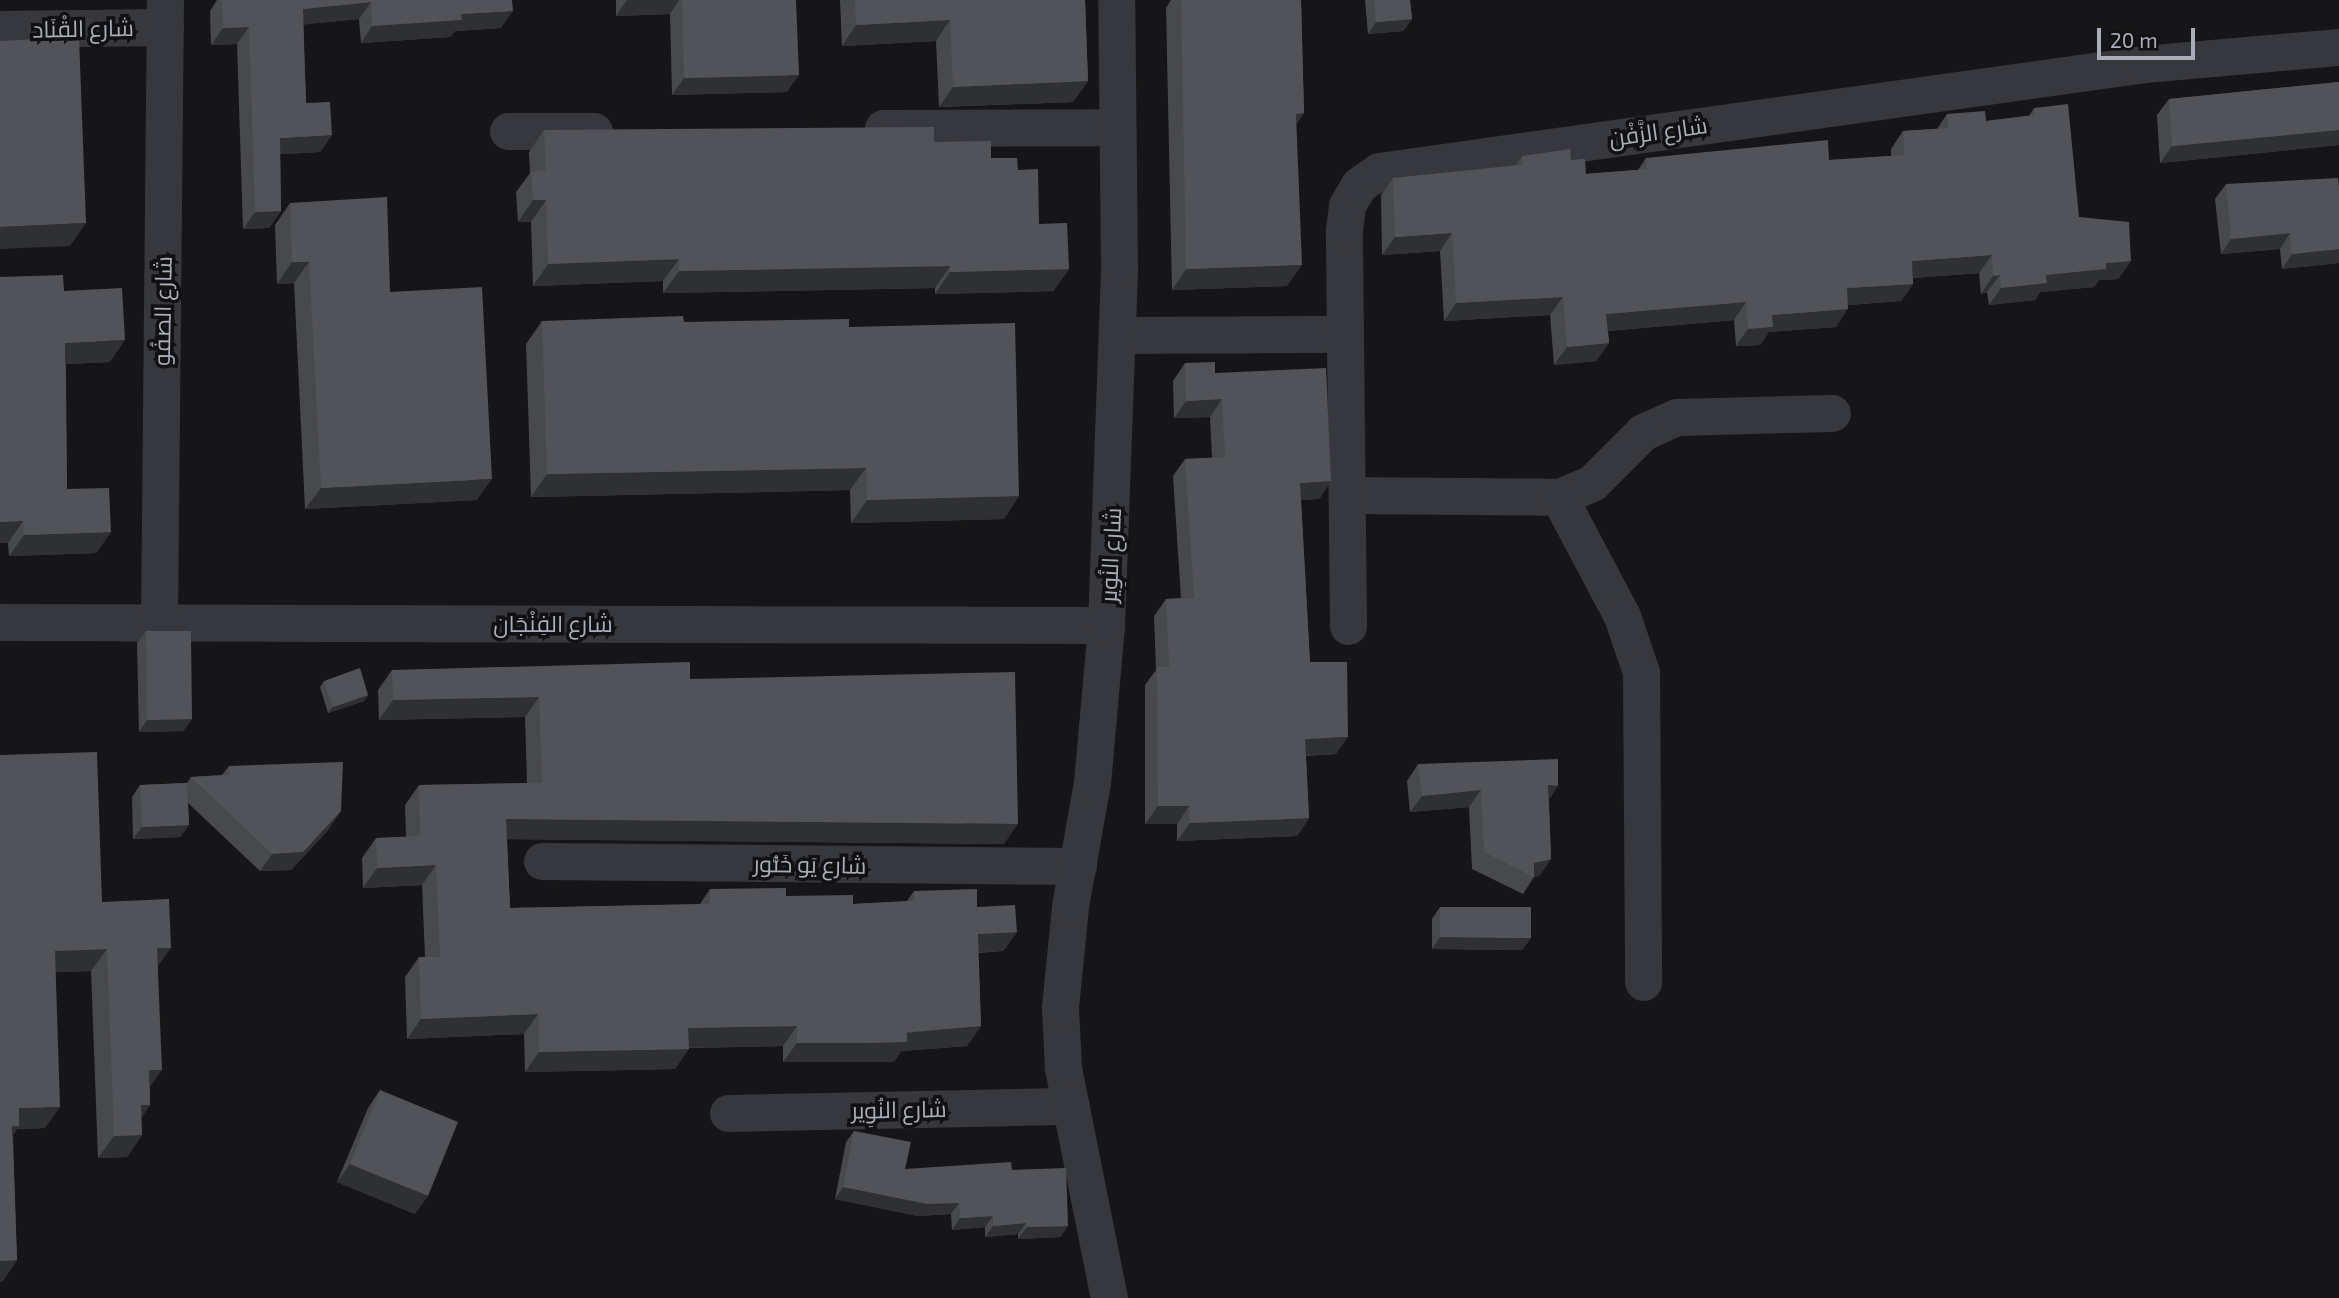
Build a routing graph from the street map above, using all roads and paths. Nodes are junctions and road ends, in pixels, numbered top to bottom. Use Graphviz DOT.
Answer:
graph roads {
  1 [pos="1116,0"];
  2 [pos="165,14"];
  3 [pos="0,29"];
  4 [pos="2339,47"];
  5 [pos="1117,127"];
  6 [pos="854,129"];
  7 [pos="632,130"];
  8 [pos="508,131"];
  9 [pos="1345,334"];
  10 [pos="1117,335"];
  11 [pos="1832,412"];
  12 [pos="1347,495"];
  13 [pos="1559,497"];
  14 [pos="0,622"];
  15 [pos="159,622"];
  16 [pos="1106,625"];
  17 [pos="1348,626"];
  18 [pos="542,861"];
  19 [pos="1078,866"];
  20 [pos="1643,982"];
  21 [pos="1071,1106"];
  22 [pos="728,1113"];
  23 [pos="1109,1298"];
  1 -- 5 [label="street, شارع النُوِير"];
  2 -- 3 [label="street, شارع القْنَاد"];
  2 -- 15 [label="street, شارع الصفُو"];
  4 -- 9 [label="street, شارع الزَّفْن"];
  5 -- 6 [label="street"];
  5 -- 10 [label="street, شارع النُوِير"];
  7 -- 8 [label="street"];
  9 -- 10 [label="street"];
  9 -- 12 [label="street, شارع الزَّفْن"];
  10 -- 16 [label="street, شارع النُوِير"];
  11 -- 13 [label="street"];
  12 -- 13 [label="street"];
  12 -- 17 [label="street, شارع الزَّفْن"];
  13 -- 20 [label="street"];
  14 -- 15 [label="street, شارع الفِنْجَان"];
  15 -- 16 [label="street, شارع الفِنْجَان"];
  16 -- 19 [label="street, شارع النُوِير"];
  18 -- 19 [label="street, شارع يَو خَنُّور"];
  19 -- 21 [label="street, شارع النُوِير"];
  21 -- 22 [label="street, شارع النُوِير"];
  21 -- 23 [label="street, شارع النُوِير"];
}
